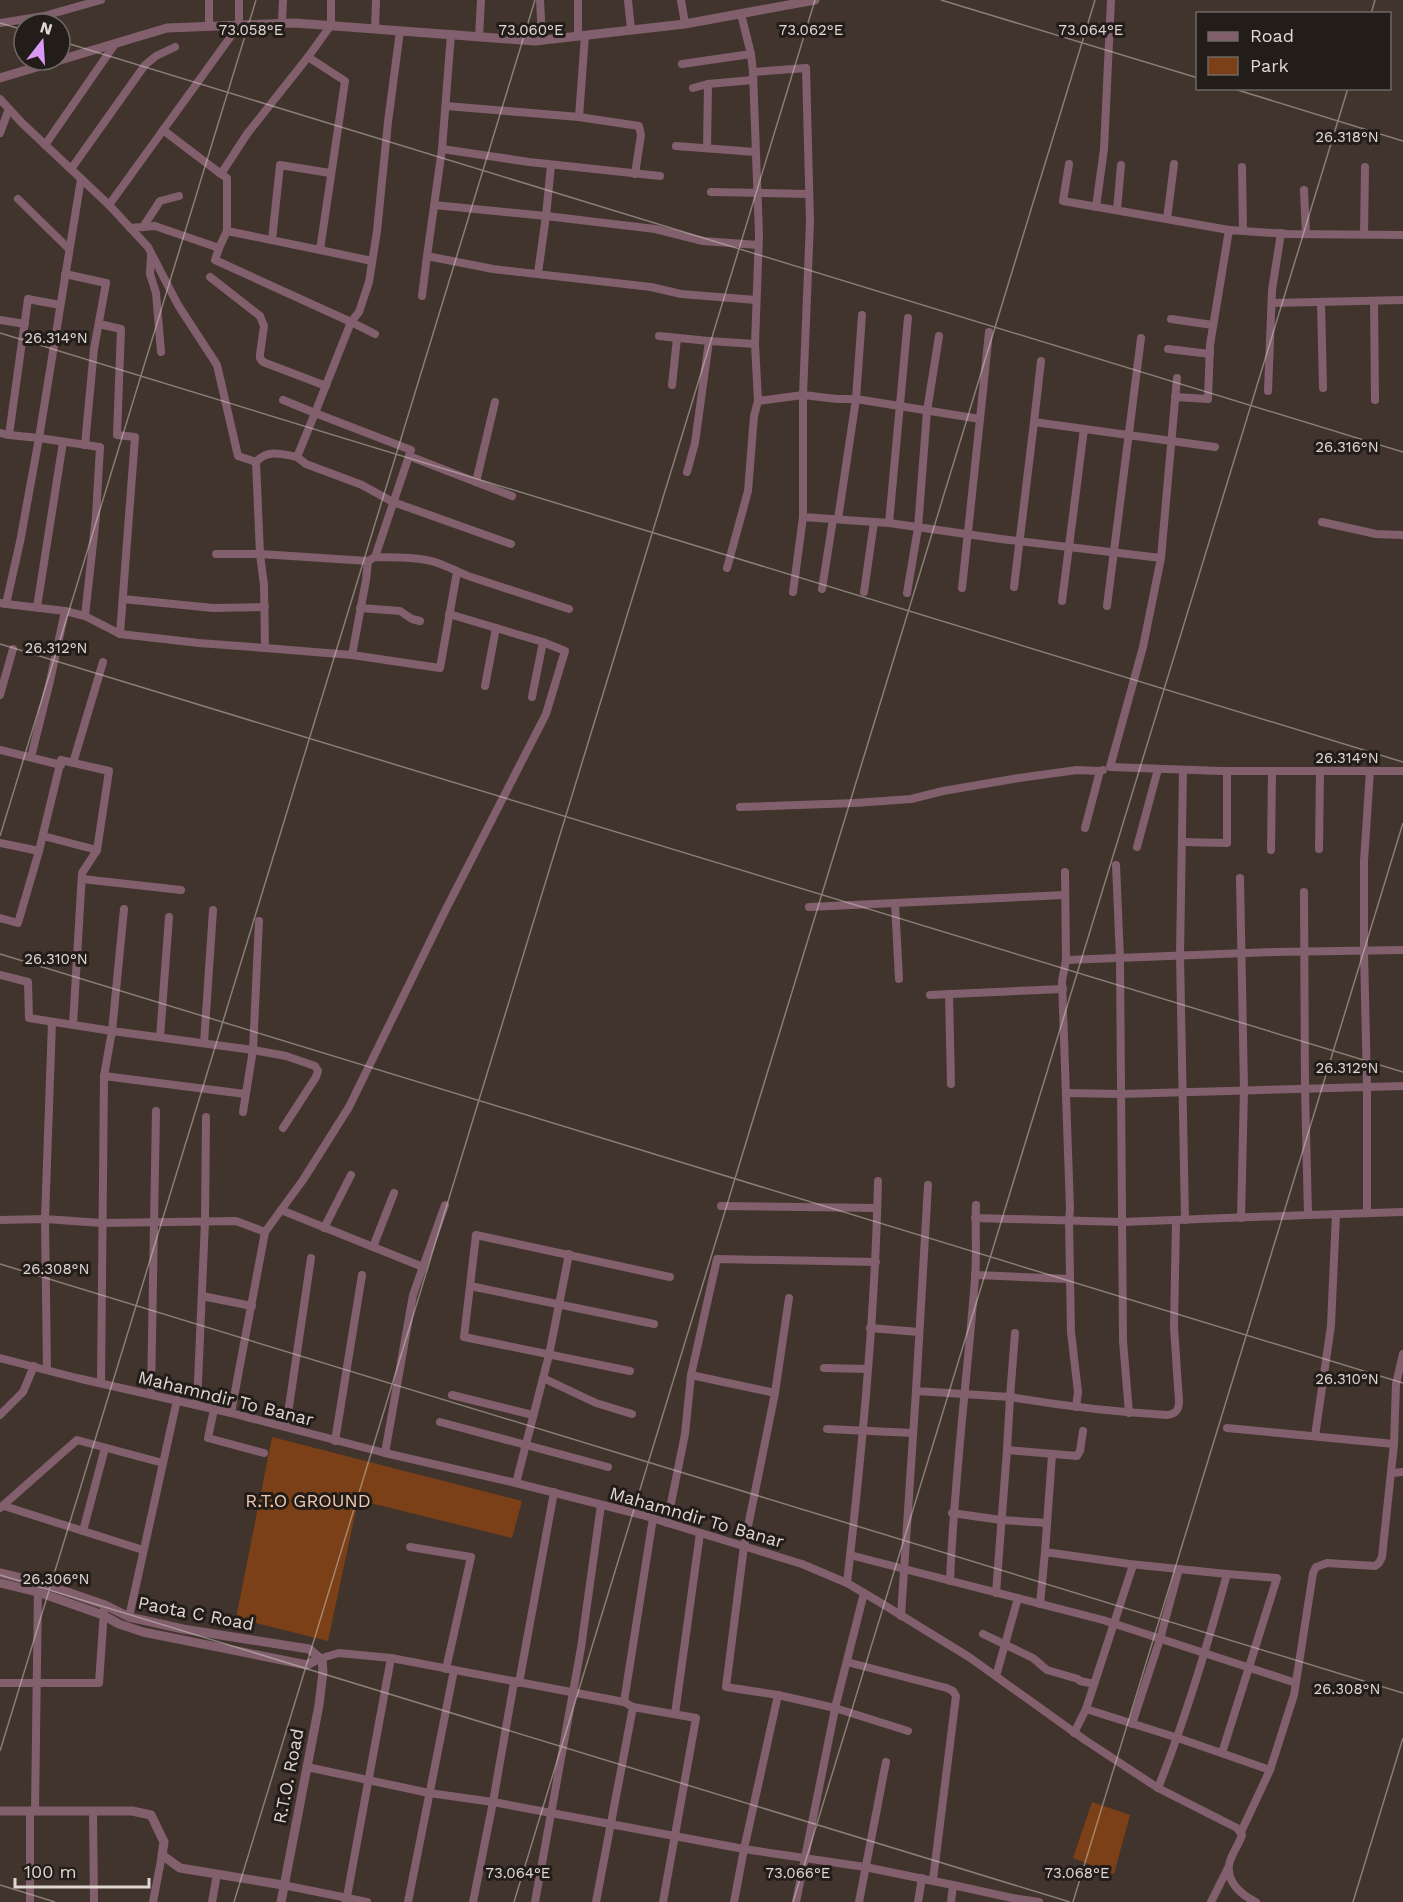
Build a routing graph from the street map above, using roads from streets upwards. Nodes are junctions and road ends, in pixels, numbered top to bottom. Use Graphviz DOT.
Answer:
graph roads {
  1 [pos="101,0"];
  2 [pos="209,0"];
  3 [pos="239,0"];
  4 [pos="283,0"];
  5 [pos="331,0"];
  6 [pos="376,0"];
  7 [pos="481,0"];
  8 [pos="540,0"];
  9 [pos="578,0"];
  10 [pos="628,0"];
  11 [pos="681,0"];
  12 [pos="815,0"];
  13 [pos="1111,0"];
  14 [pos="741,14"];
  15 [pos="0,23"];
  16 [pos="282,23"];
  17 [pos="685,24"];
  18 [pos="240,25"];
  19 [pos="331,25"];
  20 [pos="208,27"];
  21 [pos="375,29"];
  22 [pos="631,30"];
  23 [pos="400,31"];
  24 [pos="451,34"];
  25 [pos="582,36"];
  26 [pos="479,37"];
  27 [pos="542,40"];
  28 [pos="115,44"];
  29 [pos="176,47"];
  30 [pos="751,54"];
  31 [pos="308,57"];
  32 [pos="682,64"];
  33 [pos="753,76"];
  34 [pos="0,78"];
  35 [pos="708,84"];
  36 [pos="693,88"];
  37 [pos="0,99"];
  38 [pos="446,106"];
  39 [pos="9,109"];
  40 [pos="579,117"];
  41 [pos="163,130"];
  42 [pos="0,133"];
  43 [pos="45,145"];
  44 [pos="676,146"];
  45 [pos="707,147"];
  46 [pos="442,149"];
  47 [pos="756,152"];
  48 [pos="1070,164"];
  49 [pos="1174,164"];
  50 [pos="551,165"];
  51 [pos="1121,165"];
  52 [pos="1242,167"];
  53 [pos="1365,168"];
  54 [pos="71,169"];
  55 [pos="330,173"];
  56 [pos="221,174"];
  57 [pos="635,174"];
  58 [pos="660,176"];
  59 [pos="81,179"];
  60 [pos="1304,190"];
  61 [pos="711,192"];
  62 [pos="758,193"];
  63 [pos="809,194"];
  64 [pos="179,196"];
  65 [pos="18,199"];
  66 [pos="109,205"];
  67 [pos="434,205"];
  68 [pos="1096,207"];
  69 [pos="1117,210"];
  70 [pos="546,216"];
  71 [pos="1167,219"];
  72 [pos="143,227"];
  73 [pos="130,228"];
  74 [pos="1229,230"];
  75 [pos="226,231"];
  76 [pos="1243,231"];
  77 [pos="1281,233"];
  78 [pos="1305,234"];
  79 [pos="1364,234"];
  80 [pos="1403,234"];
  81 [pos="272,240"];
  82 [pos="758,245"];
  83 [pos="219,248"];
  84 [pos="69,249"];
  85 [pos="320,250"];
  86 [pos="152,255"];
  87 [pos="427,256"];
  88 [pos="372,261"];
  89 [pos="538,273"];
  90 [pos="65,274"];
  91 [pos="210,276"];
  92 [pos="422,296"];
  93 [pos="756,300"];
  94 [pos="1403,300"];
  95 [pos="1374,301"];
  96 [pos="1272,303"];
  97 [pos="1321,303"];
  98 [pos="60,305"];
  99 [pos="862,315"];
  100 [pos="908,318"];
  101 [pos="1171,319"];
  102 [pos="0,320"];
  103 [pos="351,322"];
  104 [pos="25,324"];
  105 [pos="99,324"];
  106 [pos="1214,325"];
  107 [pos="989,332"];
  108 [pos="375,334"];
  109 [pos="659,336"];
  110 [pos="939,336"];
  111 [pos="677,338"];
  112 [pos="1142,338"];
  113 [pos="710,341"];
  114 [pos="754,344"];
  115 [pos="1168,349"];
  116 [pos="161,352"];
  117 [pos="1210,354"];
  118 [pos="1041,361"];
  119 [pos="1177,378"];
  120 [pos="672,385"];
  121 [pos="326,386"];
  122 [pos="1323,388"];
  123 [pos="1268,391"];
  124 [pos="803,395"];
  125 [pos="1175,397"];
  126 [pos="856,399"];
  127 [pos="283,400"];
  128 [pos="1375,400"];
  129 [pos="758,401"];
  130 [pos="495,402"];
  131 [pos="898,406"];
  132 [pos="927,411"];
  133 [pos="315,413"];
  134 [pos="980,419"];
  135 [pos="1034,422"];
  136 [pos="1084,429"];
  137 [pos="0,433"];
  138 [pos="9,435"];
  139 [pos="1130,435"];
  140 [pos="39,438"];
  141 [pos="63,441"];
  142 [pos="1171,442"];
  143 [pos="85,445"];
  144 [pos="1215,447"];
  145 [pos="409,456"];
  146 [pos="297,457"];
  147 [pos="256,462"];
  148 [pos="687,472"];
  149 [pos="476,482"];
  150 [pos="512,496"];
  151 [pos="393,502"];
  152 [pos="803,517"];
  153 [pos="835,519"];
  154 [pos="874,522"];
  155 [pos="1322,522"];
  156 [pos="889,524"];
  157 [pos="918,528"];
  158 [pos="968,535"];
  159 [pos="1403,535"];
  160 [pos="1020,542"];
  161 [pos="511,544"];
  162 [pos="1071,547"];
  163 [pos="1115,552"];
  164 [pos="216,554"];
  165 [pos="260,554"];
  166 [pos="1161,558"];
  167 [pos="371,559"];
  168 [pos="727,568"];
  169 [pos="457,572"];
  170 [pos="1014,587"];
  171 [pos="962,588"];
  172 [pos="822,589"];
  173 [pos="793,592"];
  174 [pos="864,592"];
  175 [pos="907,594"];
  176 [pos="123,599"];
  177 [pos="1062,601"];
  178 [pos="3,604"];
  179 [pos="1107,606"];
  180 [pos="36,607"];
  181 [pos="265,607"];
  182 [pos="360,608"];
  183 [pos="569,609"];
  184 [pos="65,611"];
  185 [pos="449,614"];
  186 [pos="85,616"];
  187 [pos="420,621"];
  188 [pos="496,628"];
  189 [pos="120,634"];
  190 [pos="543,642"];
  191 [pos="265,648"];
  192 [pos="13,649"];
  193 [pos="352,655"];
  194 [pos="104,662"];
  195 [pos="485,686"];
  196 [pos="0,695"];
  197 [pos="532,697"];
  198 [pos="0,750"];
  199 [pos="31,757"];
  200 [pos="73,763"];
  201 [pos="61,765"];
  202 [pos="1110,767"];
  203 [pos="1158,769"];
  204 [pos="1183,770"];
  205 [pos="1100,771"];
  206 [pos="1227,771"];
  207 [pos="1272,771"];
  208 [pos="1320,771"];
  209 [pos="1370,771"];
  210 [pos="1403,771"];
  211 [pos="740,807"];
  212 [pos="1085,828"];
  213 [pos="43,836"];
  214 [pos="1182,842"];
  215 [pos="0,843"];
  216 [pos="1137,847"];
  217 [pos="1319,849"];
  218 [pos="97,850"];
  219 [pos="1271,850"];
  220 [pos="39,851"];
  221 [pos="1116,865"];
  222 [pos="1065,872"];
  223 [pos="1239,878"];
  224 [pos="82,879"];
  225 [pos="181,890"];
  226 [pos="1304,892"];
  227 [pos="1065,895"];
  228 [pos="895,903"];
  229 [pos="808,907"];
  230 [pos="124,909"];
  231 [pos="213,910"];
  232 [pos="170,917"];
  233 [pos="0,918"];
  234 [pos="259,921"];
  235 [pos="1403,950"];
  236 [pos="1305,951"];
  237 [pos="1364,951"];
  238 [pos="1242,953"];
  239 [pos="1180,955"];
  240 [pos="1120,958"];
  241 [pos="1066,960"];
  242 [pos="0,975"];
  243 [pos="899,979"];
  244 [pos="1063,989"];
  245 [pos="949,994"];
  246 [pos="930,995"];
  247 [pos="52,1022"];
  248 [pos="73,1025"];
  249 [pos="112,1031"];
  250 [pos="160,1037"];
  251 [pos="204,1043"];
  252 [pos="253,1050"];
  253 [pos="104,1076"];
  254 [pos="951,1084"];
  255 [pos="1403,1086"];
  256 [pos="1367,1087"];
  257 [pos="1305,1089"];
  258 [pos="1244,1090"];
  259 [pos="1183,1091"];
  260 [pos="1066,1093"];
  261 [pos="245,1094"];
  262 [pos="1121,1094"];
  263 [pos="156,1111"];
  264 [pos="243,1112"];
  265 [pos="206,1117"];
  266 [pos="283,1128"];
  267 [pos="351,1175"];
  268 [pos="878,1181"];
  269 [pos="928,1185"];
  270 [pos="394,1192"];
  271 [pos="446,1205"];
  272 [pos="976,1205"];
  273 [pos="720,1206"];
  274 [pos="877,1208"];
  275 [pos="281,1210"];
  276 [pos="1403,1212"];
  277 [pos="1336,1214"];
  278 [pos="1367,1214"];
  279 [pos="1308,1215"];
  280 [pos="975,1218"];
  281 [pos="1241,1218"];
  282 [pos="45,1219"];
  283 [pos="0,1220"];
  284 [pos="1069,1220"];
  285 [pos="1180,1220"];
  286 [pos="205,1221"];
  287 [pos="154,1222"];
  288 [pos="1122,1222"];
  289 [pos="102,1223"];
  290 [pos="324,1228"];
  291 [pos="265,1232"];
  292 [pos="373,1247"];
  293 [pos="569,1254"];
  294 [pos="311,1258"];
  295 [pos="876,1262"];
  296 [pos="423,1267"];
  297 [pos="362,1275"];
  298 [pos="975,1275"];
  299 [pos="670,1277"];
  300 [pos="1070,1279"];
  301 [pos="470,1286"];
  302 [pos="202,1296"];
  303 [pos="789,1298"];
  304 [pos="558,1305"];
  305 [pos="252,1306"];
  306 [pos="654,1324"];
  307 [pos="870,1328"];
  308 [pos="919,1332"];
  309 [pos="1015,1333"];
  310 [pos="1403,1354"];
  311 [pos="549,1355"];
  312 [pos="0,1358"];
  313 [pos="34,1366"];
  314 [pos="824,1368"];
  315 [pos="867,1369"];
  316 [pos="47,1370"];
  317 [pos="630,1371"];
  318 [pos="691,1375"];
  319 [pos="543,1378"];
  320 [pos="101,1383"];
  321 [pos="916,1391"];
  322 [pos="775,1393"];
  323 [pos="151,1394"];
  324 [pos="965,1394"];
  325 [pos="452,1395"];
  326 [pos="1010,1397"];
  327 [pos="177,1400"];
  328 [pos="197,1405"];
  329 [pos="1076,1407"];
  330 [pos="214,1409"];
  331 [pos="231,1413"];
  332 [pos="1129,1413"];
  333 [pos="632,1414"];
  334 [pos="0,1415"];
  335 [pos="533,1415"];
  336 [pos="440,1422"];
  337 [pos="286,1427"];
  338 [pos="1227,1428"];
  339 [pos="827,1429"];
  340 [pos="861,1431"];
  341 [pos="1083,1431"];
  342 [pos="913,1433"];
  343 [pos="1315,1436"];
  344 [pos="335,1441"];
  345 [pos="1394,1444"];
  346 [pos="526,1445"];
  347 [pos="105,1448"];
  348 [pos="1007,1450"];
  349 [pos="264,1453"];
  350 [pos="386,1453"];
  351 [pos="1052,1455"];
  352 [pos="163,1463"];
  353 [pos="608,1467"];
  354 [pos="1403,1472"];
  355 [pos="1392,1473"];
  356 [pos="516,1483"];
  357 [pos="554,1492"];
  358 [pos="602,1505"];
  359 [pos="2,1507"];
  360 [pos="952,1513"];
  361 [pos="653,1518"];
  362 [pos="1001,1520"];
  363 [pos="668,1523"];
  364 [pos="1047,1523"];
  365 [pos="83,1531"];
  366 [pos="700,1533"];
  367 [pos="744,1546"];
  368 [pos="410,1547"];
  369 [pos="143,1550"];
  370 [pos="1045,1552"];
  371 [pos="850,1555"];
  372 [pos="1133,1565"];
  373 [pos="903,1569"];
  374 [pos="1179,1569"];
  375 [pos="0,1573"];
  376 [pos="1227,1574"];
  377 [pos="950,1581"];
  378 [pos="0,1583"];
  379 [pos="847,1583"];
  380 [pos="38,1587"];
  381 [pos="864,1593"];
  382 [pos="996,1593"];
  383 [pos="1018,1598"];
  384 [pos="1040,1604"];
  385 [pos="104,1610"];
  386 [pos="901,1616"];
  387 [pos="129,1617"];
  388 [pos="1114,1624"];
  389 [pos="983,1634"];
  390 [pos="1160,1639"];
  391 [pos="1005,1645"];
  392 [pos="1205,1653"];
  393 [pos="391,1658"];
  394 [pos="320,1660"];
  395 [pos="847,1662"];
  396 [pos="1249,1668"];
  397 [pos="450,1670"];
  398 [pos="996,1676"];
  399 [pos="0,1683"];
  400 [pos="38,1683"];
  401 [pos="516,1683"];
  402 [pos="1296,1683"];
  403 [pos="1094,1684"];
  404 [pos="572,1694"];
  405 [pos="778,1695"];
  406 [pos="624,1702"];
  407 [pos="633,1707"];
  408 [pos="835,1708"];
  409 [pos="1086,1709"];
  410 [pos="675,1714"];
  411 [pos="1132,1724"];
  412 [pos="908,1731"];
  413 [pos="1074,1732"];
  414 [pos="1179,1738"];
  415 [pos="1222,1753"];
  416 [pos="885,1762"];
  417 [pos="307,1767"];
  418 [pos="1270,1770"];
  419 [pos="369,1780"];
  420 [pos="1158,1788"];
  421 [pos="429,1793"];
  422 [pos="493,1802"];
  423 [pos="0,1810"];
  424 [pos="33,1811"];
  425 [pos="93,1811"];
  426 [pos="552,1813"];
  427 [pos="611,1824"];
  428 [pos="1241,1832"];
  429 [pos="675,1836"];
  430 [pos="744,1849"];
  431 [pos="162,1855"];
  432 [pos="804,1857"];
  433 [pos="865,1867"];
  434 [pos="1229,1867"];
  435 [pos="217,1874"];
  436 [pos="922,1878"];
  437 [pos="933,1880"];
  438 [pos="283,1885"];
  439 [pos="953,1885"];
  440 [pos="347,1900"];
  441 [pos="1012,1900"];
  442 [pos="30,1902"];
  443 [pos="94,1902"];
  444 [pos="153,1902"];
  445 [pos="212,1902"];
  446 [pos="280,1902"];
  447 [pos="367,1902"];
  448 [pos="408,1902"];
  449 [pos="473,1902"];
  450 [pos="536,1902"];
  451 [pos="597,1902"];
  452 [pos="663,1902"];
  453 [pos="734,1902"];
  454 [pos="796,1902"];
  455 [pos="859,1902"];
  456 [pos="918,1902"];
  457 [pos="951,1902"];
  458 [pos="1039,1902"];
  459 [pos="1211,1902"];
  460 [pos="1256,1902"];
  1 -- 15 [label="street"];
  2 -- 20 [label="street"];
  3 -- 18 [label="street"];
  4 -- 16 [label="street"];
  5 -- 19 [label="street"];
  6 -- 21 [label="street"];
  7 -- 26 [label="street"];
  8 -- 27 [label="street"];
  9 -- 25 [label="street"];
  10 -- 22 [label="street"];
  11 -- 17 [label="street"];
  12 -- 14 [label="street"];
  13 -- 68 [label="street"];
  14 -- 17 [label="street"];
  14 -- 30 [label="street"];
  16 -- 18 [label="street"];
  16 -- 19 [label="street"];
  17 -- 22 [label="street"];
  18 -- 20 [label="street"];
  18 -- 41 [label="street"];
  19 -- 21 [label="street"];
  19 -- 31 [label="street"];
  20 -- 28 [label="street"];
  21 -- 23 [label="street"];
  22 -- 25 [label="street"];
  23 -- 24 [label="street"];
  23 -- 88 [label="street"];
  24 -- 26 [label="street"];
  24 -- 38 [label="street"];
  25 -- 27 [label="street"];
  25 -- 40 [label="street"];
  26 -- 27 [label="street"];
  28 -- 34 [label="street"];
  28 -- 43 [label="street"];
  29 -- 54 [label="street"];
  30 -- 32 [label="street"];
  30 -- 33 [label="street"];
  31 -- 55 [label="street"];
  31 -- 56 [label="street"];
  33 -- 35 [label="street"];
  33 -- 47 [label="street"];
  33 -- 63 [label="street"];
  35 -- 36 [label="street"];
  35 -- 45 [label="street"];
  37 -- 39 [label="street"];
  38 -- 40 [label="street"];
  38 -- 46 [label="street"];
  39 -- 42 [label="street"];
  39 -- 43 [label="street"];
  40 -- 57 [label="street"];
  41 -- 56 [label="street"];
  41 -- 66 [label="street"];
  43 -- 54 [label="street"];
  44 -- 45 [label="street"];
  45 -- 47 [label="street"];
  46 -- 50 [label="street"];
  46 -- 67 [label="street"];
  47 -- 62 [label="street"];
  48 -- 68 [label="street"];
  49 -- 71 [label="street"];
  50 -- 57 [label="street"];
  50 -- 70 [label="street"];
  51 -- 69 [label="street"];
  52 -- 76 [label="street"];
  53 -- 79 [label="street"];
  54 -- 59 [label="street"];
  55 -- 81 [label="street"];
  55 -- 85 [label="street"];
  56 -- 75 [label="street"];
  57 -- 58 [label="street"];
  59 -- 66 [label="street"];
  59 -- 84 [label="street"];
  60 -- 78 [label="street"];
  61 -- 62 [label="street"];
  62 -- 63 [label="street"];
  62 -- 82 [label="street"];
  63 -- 124 [label="street"];
  64 -- 72 [label="street"];
  65 -- 84 [label="street"];
  66 -- 73 [label="street"];
  67 -- 70 [label="street"];
  67 -- 87 [label="street"];
  68 -- 69 [label="street"];
  69 -- 71 [label="street"];
  70 -- 82 [label="street"];
  70 -- 89 [label="street"];
  71 -- 74 [label="street"];
  72 -- 73 [label="street"];
  72 -- 83 [label="street"];
  73 -- 86 [label="street"];
  74 -- 76 [label="street"];
  74 -- 106 [label="street"];
  75 -- 81 [label="street"];
  75 -- 83 [label="street"];
  76 -- 77 [label="street"];
  77 -- 78 [label="street"];
  77 -- 96 [label="street"];
  78 -- 79 [label="street"];
  79 -- 80 [label="street"];
  81 -- 85 [label="street"];
  82 -- 93 [label="street"];
  83 -- 103 [label="street"];
  84 -- 90 [label="street"];
  85 -- 88 [label="street"];
  86 -- 116 [label="street"];
  86 -- 147 [label="street"];
  87 -- 89 [label="street"];
  87 -- 92 [label="street"];
  88 -- 103 [label="street"];
  89 -- 93 [label="street"];
  90 -- 98 [label="street"];
  90 -- 105 [label="street"];
  91 -- 121 [label="street"];
  93 -- 114 [label="street"];
  94 -- 95 [label="street"];
  95 -- 97 [label="street"];
  95 -- 128 [label="street"];
  96 -- 97 [label="street"];
  96 -- 123 [label="street"];
  97 -- 122 [label="street"];
  98 -- 104 [label="street"];
  98 -- 140 [label="street"];
  99 -- 126 [label="street"];
  100 -- 131 [label="street"];
  101 -- 106 [label="street"];
  102 -- 104 [label="street"];
  103 -- 108 [label="street"];
  103 -- 121 [label="street"];
  104 -- 138 [label="street"];
  105 -- 143 [label="street"];
  105 -- 176 [label="street"];
  106 -- 117 [label="street"];
  107 -- 134 [label="street"];
  109 -- 111 [label="street"];
  110 -- 132 [label="street"];
  111 -- 113 [label="street"];
  111 -- 120 [label="street"];
  112 -- 139 [label="street"];
  113 -- 114 [label="street"];
  113 -- 148 [label="street"];
  114 -- 129 [label="street"];
  115 -- 117 [label="street"];
  117 -- 125 [label="street"];
  118 -- 135 [label="street"];
  119 -- 125 [label="street"];
  121 -- 133 [label="street"];
  124 -- 126 [label="street"];
  124 -- 129 [label="street"];
  124 -- 152 [label="street"];
  125 -- 142 [label="street"];
  126 -- 131 [label="street"];
  126 -- 153 [label="street"];
  127 -- 133 [label="street"];
  129 -- 168 [label="street"];
  130 -- 149 [label="street"];
  131 -- 132 [label="street"];
  131 -- 156 [label="street"];
  132 -- 134 [label="street"];
  132 -- 157 [label="street"];
  133 -- 145 [label="street"];
  133 -- 146 [label="street"];
  134 -- 158 [label="street"];
  135 -- 136 [label="street"];
  135 -- 160 [label="street"];
  136 -- 139 [label="street"];
  136 -- 162 [label="street"];
  137 -- 138 [label="street"];
  138 -- 140 [label="street"];
  139 -- 142 [label="street"];
  139 -- 163 [label="street"];
  140 -- 141 [label="street"];
  140 -- 178 [label="street"];
  141 -- 143 [label="street"];
  141 -- 180 [label="street"];
  142 -- 144 [label="street"];
  142 -- 166 [label="street"];
  143 -- 186 [label="street"];
  145 -- 149 [label="street"];
  145 -- 151 [label="street"];
  146 -- 147 [label="street"];
  146 -- 151 [label="street"];
  147 -- 165 [label="street"];
  149 -- 150 [label="street"];
  151 -- 161 [label="street"];
  151 -- 167 [label="street"];
  152 -- 153 [label="street"];
  152 -- 173 [label="street"];
  153 -- 154 [label="street"];
  153 -- 172 [label="street"];
  154 -- 156 [label="street"];
  154 -- 174 [label="street"];
  155 -- 159 [label="street"];
  156 -- 157 [label="street"];
  157 -- 158 [label="street"];
  157 -- 175 [label="street"];
  158 -- 160 [label="street"];
  158 -- 171 [label="street"];
  160 -- 162 [label="street"];
  160 -- 170 [label="street"];
  162 -- 163 [label="street"];
  162 -- 177 [label="street"];
  163 -- 166 [label="street"];
  163 -- 179 [label="street"];
  164 -- 165 [label="street"];
  165 -- 167 [label="street"];
  165 -- 181 [label="street"];
  166 -- 202 [label="street"];
  167 -- 169 [label="street"];
  167 -- 182 [label="street"];
  169 -- 183 [label="street"];
  169 -- 185 [label="street"];
  176 -- 181 [label="street"];
  176 -- 189 [label="street"];
  178 -- 180 [label="street"];
  180 -- 184 [label="street"];
  181 -- 191 [label="street"];
  182 -- 187 [label="street"];
  182 -- 193 [label="street"];
  184 -- 186 [label="street"];
  184 -- 199 [label="street"];
  185 -- 188 [label="street"];
  185 -- 193 [label="street"];
  186 -- 189 [label="street"];
  188 -- 190 [label="street"];
  188 -- 195 [label="street"];
  189 -- 191 [label="street"];
  190 -- 197 [label="street"];
  190 -- 275 [label="street"];
  191 -- 193 [label="street"];
  192 -- 196 [label="street"];
  194 -- 200 [label="street"];
  198 -- 199 [label="street"];
  199 -- 201 [label="street"];
  200 -- 201 [label="street"];
  200 -- 218 [label="street"];
  201 -- 213 [label="street"];
  202 -- 203 [label="street"];
  202 -- 205 [label="street"];
  203 -- 204 [label="street"];
  203 -- 216 [label="street"];
  204 -- 206 [label="street"];
  204 -- 214 [label="street"];
  205 -- 211 [label="street"];
  205 -- 212 [label="street"];
  206 -- 207 [label="street"];
  206 -- 214 [label="street"];
  207 -- 208 [label="street"];
  207 -- 219 [label="street"];
  208 -- 209 [label="street"];
  208 -- 217 [label="street"];
  209 -- 210 [label="street"];
  209 -- 237 [label="street"];
  213 -- 218 [label="street"];
  213 -- 220 [label="street"];
  214 -- 239 [label="street"];
  215 -- 220 [label="street"];
  218 -- 224 [label="street"];
  220 -- 233 [label="street"];
  221 -- 240 [label="street"];
  222 -- 227 [label="street"];
  223 -- 238 [label="street"];
  224 -- 225 [label="street"];
  224 -- 248 [label="street"];
  226 -- 236 [label="street"];
  227 -- 228 [label="street"];
  227 -- 241 [label="street"];
  228 -- 229 [label="street"];
  228 -- 243 [label="street"];
  230 -- 249 [label="street"];
  231 -- 251 [label="street"];
  232 -- 250 [label="street"];
  234 -- 252 [label="street"];
  235 -- 237 [label="street"];
  236 -- 237 [label="street"];
  236 -- 238 [label="street"];
  236 -- 257 [label="street"];
  237 -- 256 [label="street"];
  238 -- 239 [label="street"];
  238 -- 258 [label="street"];
  239 -- 240 [label="street"];
  239 -- 259 [label="street"];
  240 -- 241 [label="street"];
  240 -- 262 [label="street"];
  241 -- 244 [label="street"];
  242 -- 247 [label="street"];
  244 -- 245 [label="street"];
  244 -- 260 [label="street"];
  245 -- 246 [label="street"];
  245 -- 254 [label="street"];
  247 -- 248 [label="street"];
  247 -- 282 [label="street"];
  248 -- 249 [label="street"];
  249 -- 250 [label="street"];
  249 -- 253 [label="street"];
  250 -- 251 [label="street"];
  251 -- 252 [label="street"];
  252 -- 261 [label="street"];
  252 -- 266 [label="street"];
  253 -- 261 [label="street"];
  253 -- 289 [label="street"];
  255 -- 256 [label="street"];
  256 -- 257 [label="street"];
  256 -- 278 [label="street"];
  257 -- 258 [label="street"];
  257 -- 279 [label="street"];
  258 -- 259 [label="street"];
  258 -- 281 [label="street"];
  259 -- 262 [label="street"];
  259 -- 285 [label="street"];
  260 -- 262 [label="street"];
  260 -- 284 [label="street"];
  261 -- 264 [label="street"];
  262 -- 288 [label="street"];
  263 -- 287 [label="street"];
  265 -- 286 [label="street"];
  267 -- 290 [label="street"];
  268 -- 274 [label="street"];
  269 -- 308 [label="street"];
  270 -- 292 [label="street"];
  271 -- 296 [label="street"];
  272 -- 280 [label="street"];
  273 -- 274 [label="street"];
  274 -- 295 [label="street"];
  275 -- 290 [label="street"];
  275 -- 291 [label="street"];
  276 -- 278 [label="street"];
  277 -- 278 [label="street"];
  277 -- 279 [label="street"];
  277 -- 343 [label="street"];
  279 -- 281 [label="street"];
  280 -- 284 [label="street"];
  280 -- 298 [label="street"];
  281 -- 285 [label="street"];
  282 -- 283 [label="street"];
  282 -- 289 [label="street"];
  282 -- 316 [label="street"];
  284 -- 288 [label="street"];
  284 -- 300 [label="street"];
  285 -- 288 [label="street"];
  285 -- 332 [label="street"];
  286 -- 287 [label="street"];
  286 -- 291 [label="street"];
  286 -- 302 [label="street"];
  287 -- 289 [label="street"];
  287 -- 323 [label="street"];
  288 -- 332 [label="street"];
  289 -- 320 [label="street"];
  290 -- 292 [label="street"];
  291 -- 305 [label="street"];
  292 -- 296 [label="street"];
  293 -- 299 [label="street"];
  293 -- 301 [label="street"];
  293 -- 304 [label="street"];
  294 -- 337 [label="street"];
  295 -- 307 [label="street"];
  295 -- 318 [label="street"];
  296 -- 350 [label="street"];
  297 -- 344 [label="street"];
  298 -- 300 [label="street"];
  298 -- 324 [label="street"];
  300 -- 329 [label="street"];
  301 -- 304 [label="street"];
  301 -- 311 [label="street"];
  302 -- 305 [label="street"];
  302 -- 328 [label="street"];
  303 -- 322 [label="street"];
  304 -- 306 [label="street"];
  304 -- 311 [label="street"];
  305 -- 331 [label="street"];
  307 -- 308 [label="street"];
  307 -- 315 [label="street"];
  308 -- 321 [label="street"];
  309 -- 326 [label="street"];
  310 -- 345 [label="street"];
  311 -- 317 [label="street"];
  311 -- 319 [label="street"];
  312 -- 313 [label="street, Mahamndir To Banar"];
  313 -- 316 [label="street, Mahamndir To Banar"];
  313 -- 334 [label="street"];
  314 -- 315 [label="street"];
  315 -- 340 [label="street"];
  316 -- 320 [label="street, Mahamndir To Banar"];
  318 -- 322 [label="street"];
  318 -- 363 [label="street"];
  319 -- 333 [label="street"];
  319 -- 335 [label="street"];
  320 -- 323 [label="street, Mahamndir To Banar"];
  321 -- 324 [label="street"];
  321 -- 342 [label="street"];
  322 -- 367 [label="street"];
  323 -- 327 [label="street, Mahamndir To Banar"];
  324 -- 326 [label="street"];
  324 -- 360 [label="street"];
  325 -- 335 [label="street"];
  326 -- 329 [label="street"];
  326 -- 348 [label="street"];
  327 -- 328 [label="street, Mahamndir To Banar"];
  327 -- 352 [label="street"];
  328 -- 330 [label="street, Mahamndir To Banar"];
  329 -- 332 [label="street"];
  330 -- 331 [label="street, Mahamndir To Banar"];
  330 -- 349 [label="street"];
  331 -- 337 [label="street, Mahamndir To Banar"];
  335 -- 346 [label="street"];
  336 -- 346 [label="street"];
  337 -- 344 [label="street, Mahamndir To Banar"];
  338 -- 343 [label="street"];
  339 -- 340 [label="street"];
  340 -- 342 [label="street"];
  340 -- 371 [label="street"];
  341 -- 351 [label="street"];
  342 -- 373 [label="street"];
  343 -- 345 [label="street"];
  344 -- 350 [label="street, Mahamndir To Banar"];
  345 -- 355 [label="street"];
  346 -- 353 [label="street"];
  346 -- 356 [label="street"];
  347 -- 352 [label="street"];
  347 -- 359 [label="street"];
  347 -- 365 [label="street"];
  348 -- 351 [label="street"];
  348 -- 362 [label="street"];
  350 -- 356 [label="street, Mahamndir To Banar"];
  351 -- 364 [label="street"];
  352 -- 369 [label="street"];
  354 -- 355 [label="street"];
  355 -- 402 [label="street"];
  356 -- 357 [label="street, Mahamndir To Banar"];
  357 -- 358 [label="street, Mahamndir To Banar"];
  357 -- 401 [label="street"];
  358 -- 361 [label="street, Mahamndir To Banar"];
  358 -- 404 [label="street"];
  359 -- 365 [label="street"];
  360 -- 362 [label="street"];
  360 -- 377 [label="street"];
  361 -- 363 [label="street, Mahamndir To Banar"];
  361 -- 406 [label="street"];
  362 -- 364 [label="street"];
  362 -- 382 [label="street"];
  363 -- 366 [label="street, Mahamndir To Banar"];
  364 -- 370 [label="street"];
  365 -- 369 [label="street"];
  366 -- 367 [label="street, Mahamndir To Banar"];
  366 -- 410 [label="street"];
  367 -- 379 [label="street, Mahamndir To Banar"];
  367 -- 405 [label="street"];
  368 -- 397 [label="street"];
  369 -- 387 [label="street"];
  370 -- 372 [label="street"];
  370 -- 384 [label="street"];
  371 -- 373 [label="street"];
  371 -- 379 [label="street"];
  372 -- 374 [label="street"];
  372 -- 388 [label="street"];
  373 -- 377 [label="street"];
  373 -- 386 [label="street"];
  374 -- 376 [label="street"];
  374 -- 390 [label="street"];
  375 -- 380 [label="street, Paota C Road"];
  376 -- 392 [label="street"];
  376 -- 396 [label="street"];
  377 -- 382 [label="street"];
  378 -- 380 [label="street"];
  379 -- 381 [label="street, Mahamndir To Banar"];
  380 -- 385 [label="street, Paota C Road"];
  380 -- 400 [label="street"];
  381 -- 386 [label="street, Mahamndir To Banar"];
  381 -- 395 [label="street"];
  382 -- 383 [label="street"];
  383 -- 384 [label="street"];
  383 -- 391 [label="street"];
  384 -- 388 [label="street"];
  385 -- 387 [label="street, Paota C Road"];
  385 -- 394 [label="street"];
  385 -- 400 [label="street"];
  386 -- 398 [label="street, Mahamndir To Banar"];
  387 -- 394 [label="street, Paota C Road"];
  388 -- 390 [label="street"];
  388 -- 403 [label="street"];
  389 -- 391 [label="street"];
  390 -- 392 [label="street"];
  390 -- 411 [label="street"];
  391 -- 398 [label="street"];
  391 -- 403 [label="street"];
  392 -- 396 [label="street"];
  392 -- 414 [label="street"];
  393 -- 394 [label="street"];
  393 -- 397 [label="street"];
  393 -- 419 [label="street"];
  394 -- 417 [label="street, R.T.O. Road"];
  395 -- 408 [label="street"];
  395 -- 437 [label="street"];
  396 -- 402 [label="street"];
  396 -- 415 [label="street"];
  397 -- 401 [label="street"];
  397 -- 421 [label="street"];
  398 -- 413 [label="street, Mahamndir To Banar"];
  399 -- 400 [label="street"];
  400 -- 424 [label="street"];
  401 -- 404 [label="street"];
  401 -- 422 [label="street"];
  402 -- 418 [label="street"];
  403 -- 409 [label="street"];
  404 -- 406 [label="street"];
  404 -- 426 [label="street"];
  405 -- 408 [label="street"];
  405 -- 430 [label="street"];
  406 -- 407 [label="street"];
  407 -- 410 [label="street"];
  407 -- 427 [label="street"];
  408 -- 412 [label="street"];
  408 -- 432 [label="street"];
  409 -- 411 [label="street"];
  409 -- 413 [label="street"];
  410 -- 429 [label="street"];
  411 -- 414 [label="street"];
  413 -- 420 [label="street, Mahamndir To Banar"];
  414 -- 415 [label="street"];
  414 -- 420 [label="street"];
  415 -- 418 [label="street"];
  416 -- 433 [label="street"];
  417 -- 419 [label="street"];
  417 -- 438 [label="street, R.T.O. Road"];
  418 -- 428 [label="street"];
  419 -- 421 [label="street"];
  419 -- 440 [label="street"];
  420 -- 428 [label="street, Mahamndir To Banar"];
  421 -- 422 [label="street"];
  421 -- 448 [label="street"];
  422 -- 426 [label="street"];
  422 -- 449 [label="street"];
  423 -- 424 [label="street"];
  424 -- 425 [label="street"];
  424 -- 442 [label="street"];
  425 -- 431 [label="street"];
  425 -- 443 [label="street"];
  426 -- 427 [label="street"];
  426 -- 450 [label="street"];
  427 -- 429 [label="street"];
  427 -- 451 [label="street"];
  428 -- 434 [label="street"];
  429 -- 430 [label="street"];
  429 -- 452 [label="street"];
  430 -- 432 [label="street"];
  430 -- 453 [label="street"];
  431 -- 435 [label="street"];
  431 -- 444 [label="street"];
  432 -- 433 [label="street"];
  432 -- 454 [label="street"];
  433 -- 436 [label="street"];
  433 -- 455 [label="street"];
  434 -- 459 [label="street"];
  434 -- 460 [label="street"];
  435 -- 438 [label="street"];
  435 -- 445 [label="street"];
  436 -- 437 [label="street"];
  436 -- 456 [label="street"];
  437 -- 439 [label="street"];
  438 -- 440 [label="street"];
  438 -- 446 [label="street, R.T.O. Road"];
  439 -- 441 [label="street"];
  439 -- 457 [label="street"];
  440 -- 447 [label="street"];
  441 -- 458 [label="street"];
}
